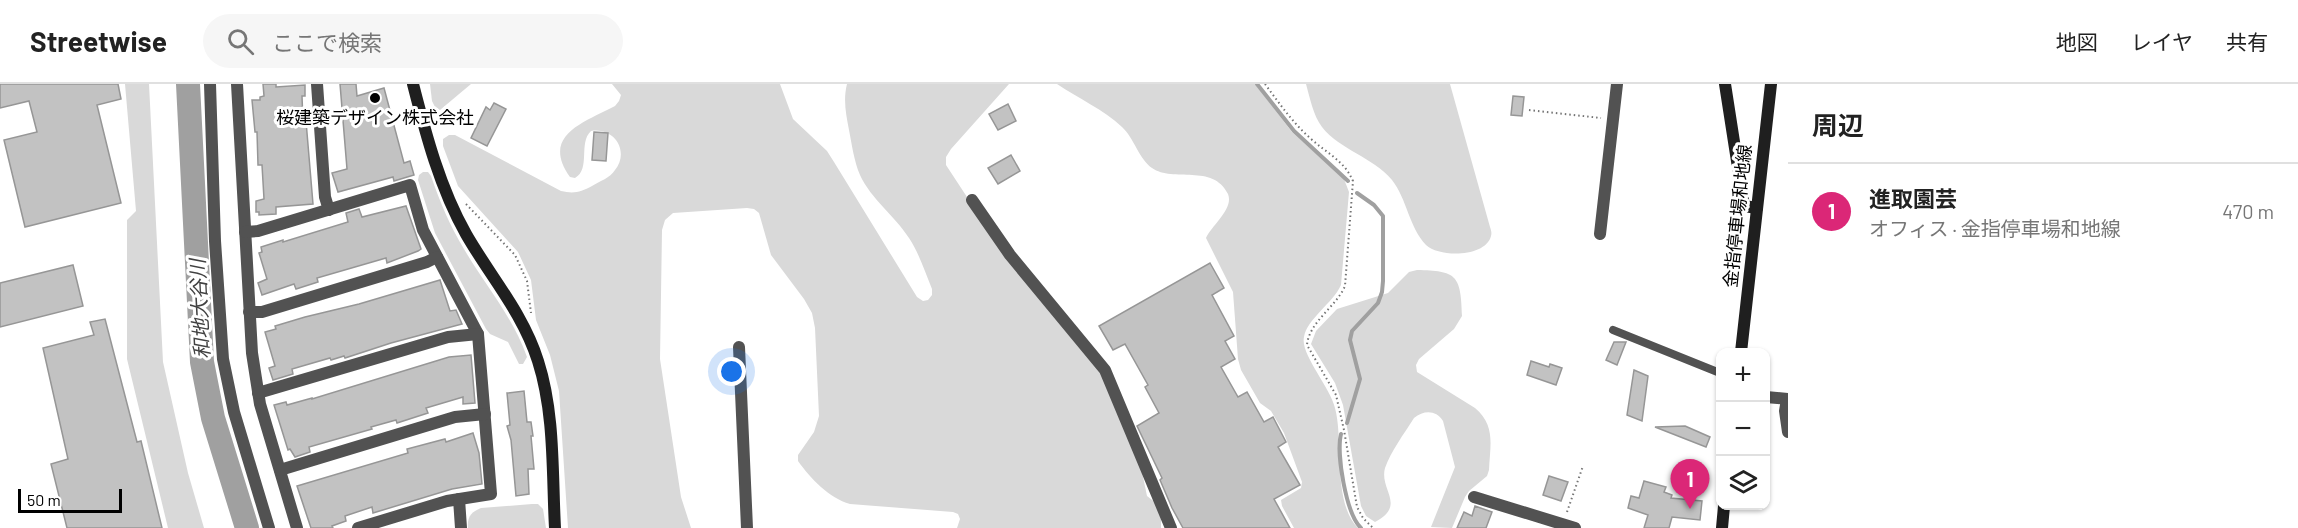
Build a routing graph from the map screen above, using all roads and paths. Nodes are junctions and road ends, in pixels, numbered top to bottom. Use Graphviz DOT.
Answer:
graph roads {
  1 [pos="210,84"];
  2 [pos="237,84"];
  3 [pos="317,84"];
  4 [pos="413,84"];
  5 [pos="1265,84"];
  6 [pos="1617,84"];
  7 [pos="1725,84"];
  8 [pos="1771,84"];
  9 [pos="1529,110"];
  10 [pos="1613,119"];
  11 [pos="972,200"];
  12 [pos="461,206"];
  13 [pos="1757,208"];
  14 [pos="329,210"];
  15 [pos="245,232"];
  16 [pos="1600,234"];
  17 [pos="437,257"];
  18 [pos="249,312"];
  19 [pos="527,315"];
  20 [pos="1613,330"];
  21 [pos="478,334"];
  22 [pos="739,347"];
  23 [pos="1741,348"];
  24 [pos="1716,371"];
  25 [pos="258,393"];
  26 [pos="1770,397"];
  27 [pos="1787,399"];
  28 [pos="485,414"];
  29 [pos="1788,432"];
  30 [pos="1583,466"];
  31 [pos="280,470"];
  32 [pos="1474,497"];
  33 [pos="459,499"];
  34 [pos="1724,510"];
  35 [pos="1569,526"];
  36 [pos="269,528"];
  37 [pos="297,528"];
  38 [pos="358,528"];
  39 [pos="461,528"];
  40 [pos="555,528"];
  41 [pos="747,528"];
  42 [pos="1171,528"];
  43 [pos="1373,528"];
  44 [pos="1722,528"];
  1 -- 36 [label="street"];
  2 -- 15 [label="street"];
  3 -- 14 [label="street"];
  4 -- 40 [label="street"];
  5 -- 43 [label="path"];
  6 -- 10 [label="street"];
  7 -- 13 [label="street"];
  8 -- 13 [label="street, 金指停車場和地線"];
  9 -- 10 [label="path"];
  10 -- 16 [label="street"];
  11 -- 42 [label="street"];
  12 -- 19 [label="path"];
  13 -- 23 [label="street, 金指停車場和地線"];
  14 -- 15 [label="street"];
  14 -- 17 [label="street"];
  15 -- 18 [label="street"];
  17 -- 18 [label="street"];
  17 -- 21 [label="street"];
  18 -- 25 [label="street"];
  20 -- 24 [label="lane"];
  21 -- 25 [label="street"];
  21 -- 28 [label="street"];
  22 -- 41 [label="street"];
  25 -- 31 [label="street"];
  26 -- 27 [label="street"];
  27 -- 29 [label="street"];
  28 -- 31 [label="street"];
  28 -- 33 [label="street"];
  30 -- 35 [label="path"];
  31 -- 37 [label="street"];
  32 -- 35 [label="street"];
  33 -- 38 [label="street"];
  33 -- 39 [label="street"];
  34 -- 44 [label="street"];
}
